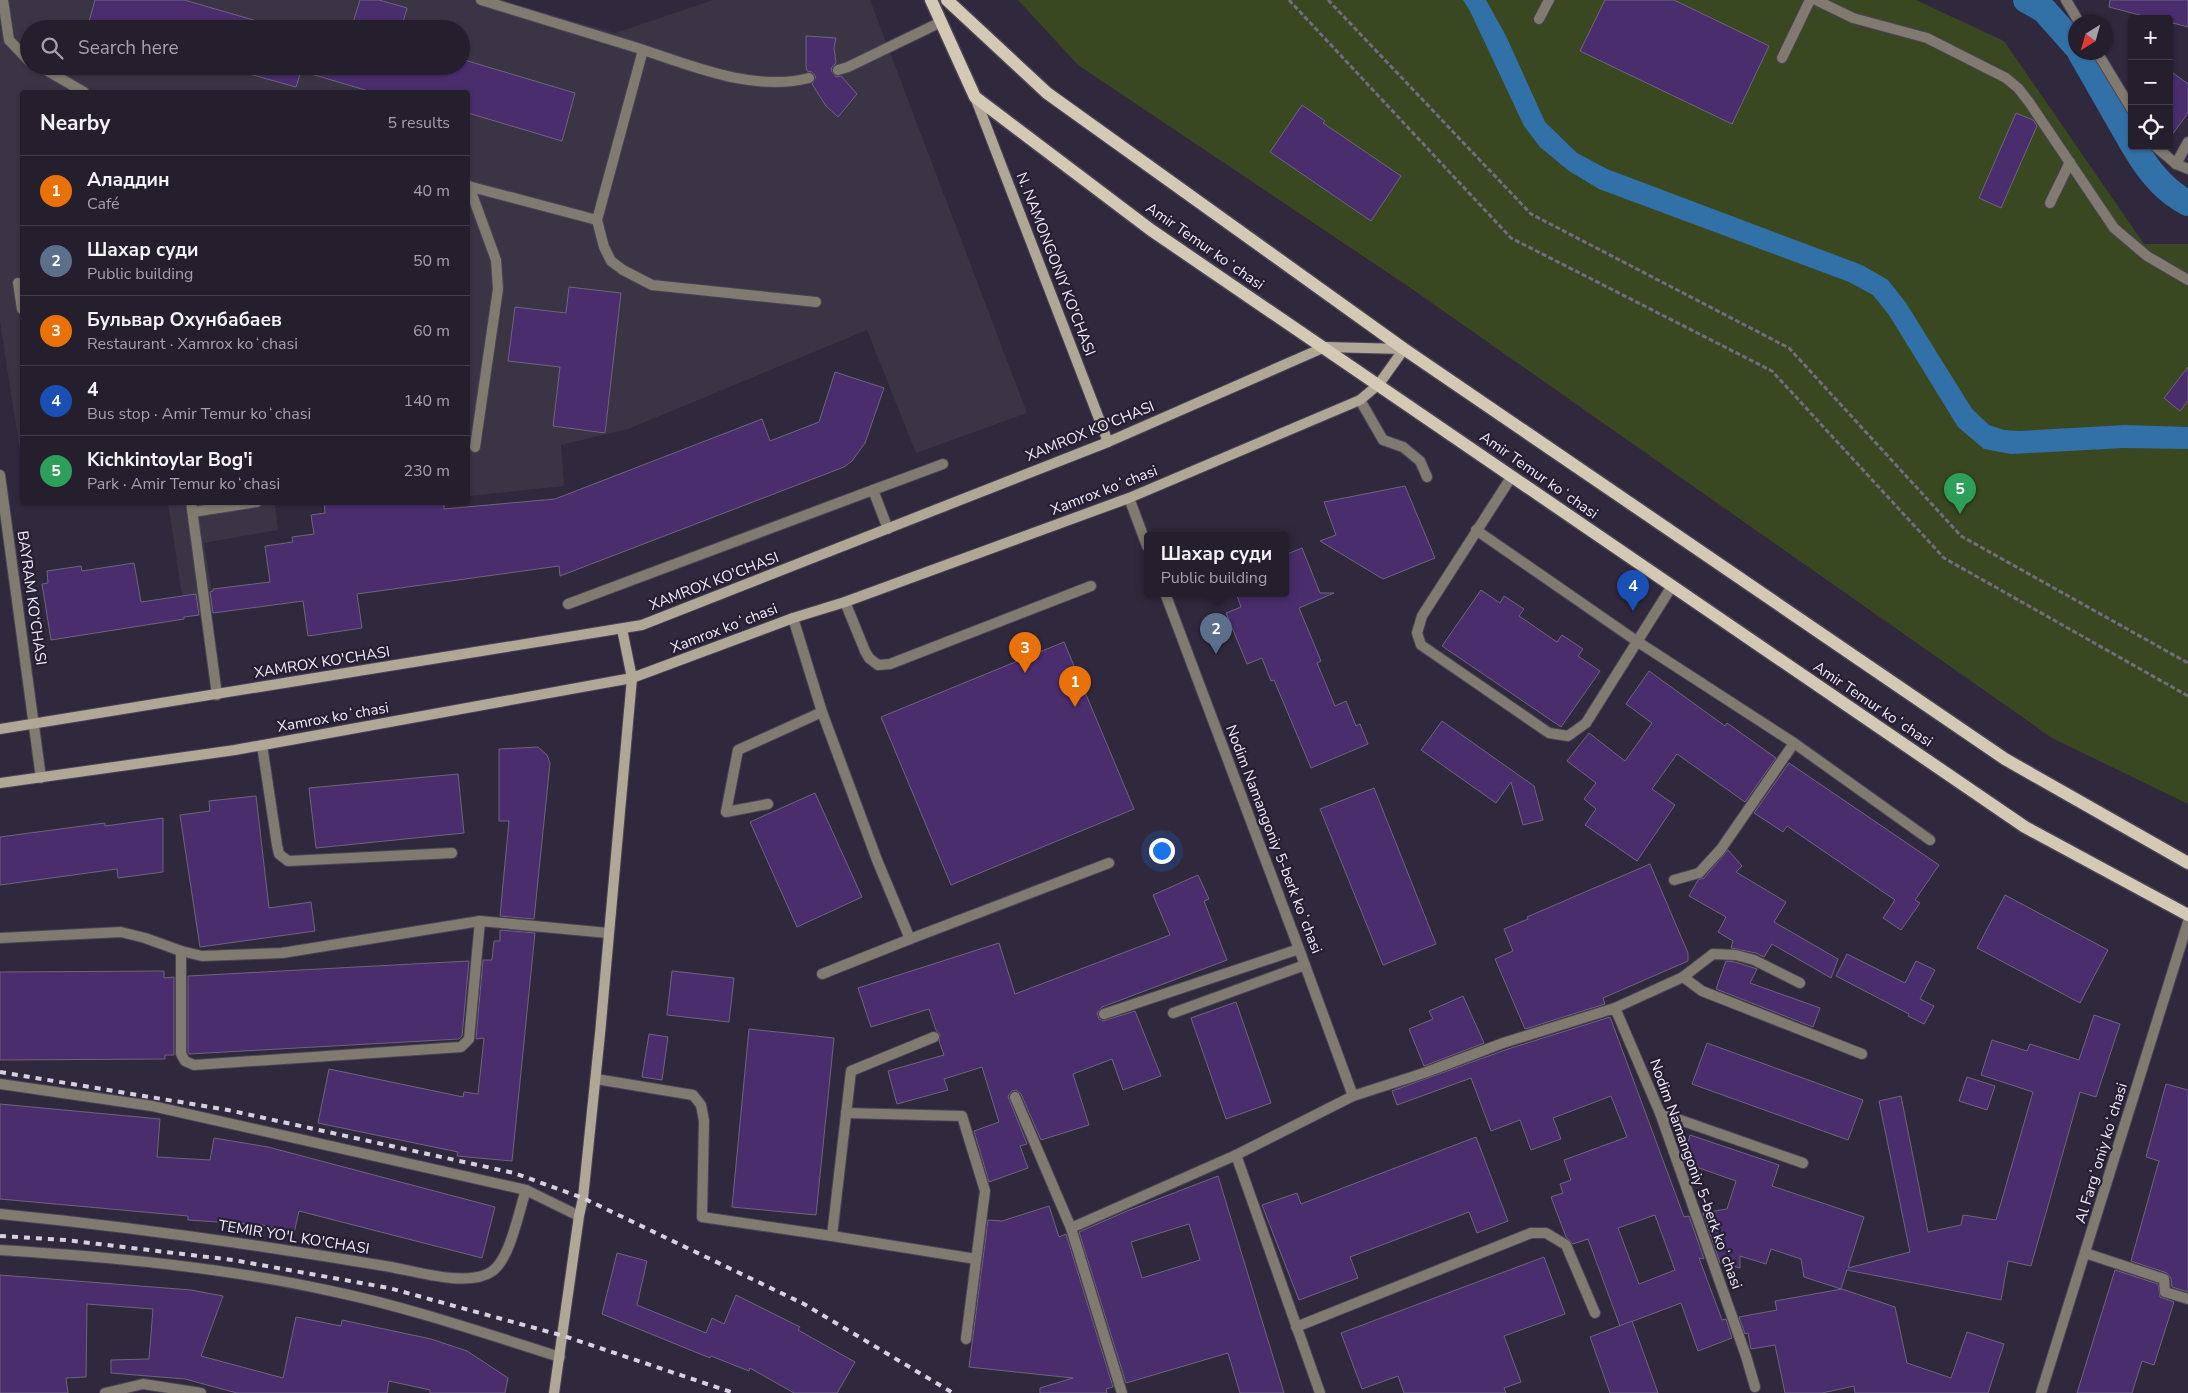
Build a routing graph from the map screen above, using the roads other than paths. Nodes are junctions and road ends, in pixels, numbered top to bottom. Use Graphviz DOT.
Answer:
graph roads {
  1 [pos="2,0"];
  2 [pos="481,0"];
  3 [pos="931,0"];
  4 [pos="948,0"];
  5 [pos="1549,0"];
  6 [pos="1810,0"];
  7 [pos="1816,0"];
  8 [pos="2066,0"];
  9 [pos="2076,15"];
  10 [pos="1539,19"];
  11 [pos="941,22"];
  12 [pos="642,50"];
  13 [pos="20,51"];
  14 [pos="1782,58"];
  15 [pos="2102,60"];
  16 [pos="838,70"];
  17 [pos="55,75"];
  18 [pos="809,78"];
  19 [pos="81,90"];
  20 [pos="975,97"];
  21 [pos="2129,105"];
  22 [pos="2188,142"];
  23 [pos="2159,150"];
  24 [pos="2070,162"];
  25 [pos="2176,164"];
  26 [pos="2188,169"];
  27 [pos="470,187"];
  28 [pos="470,191"];
  29 [pos="2050,203"];
  30 [pos="597,220"];
  31 [pos="2188,280"];
  32 [pos="18,283"];
  33 [pos="20,296"];
  34 [pos="816,302"];
  35 [pos="1324,347"];
  36 [pos="1404,349"];
  37 [pos="1379,384"];
  38 [pos="1360,400"];
  39 [pos="1108,442"];
  40 [pos="475,447"];
  41 [pos="943,464"];
  42 [pos="0,475"];
  43 [pos="1512,476"];
  44 [pos="1427,477"];
  45 [pos="873,490"];
  46 [pos="1129,498"];
  47 [pos="218,505"];
  48 [pos="192,507"];
  49 [pos="888,529"];
  50 [pos="1476,530"];
  51 [pos="1144,538"];
  52 [pos="1091,586"];
  53 [pos="1672,586"];
  54 [pos="1167,597"];
  55 [pos="845,602"];
  56 [pos="568,604"];
  57 [pos="793,618"];
  58 [pos="622,629"];
  59 [pos="1638,642"];
  60 [pos="632,678"];
  61 [pos="217,695"];
  62 [pos="822,712"];
  63 [pos="34,724"];
  64 [pos="0,729"];
  65 [pos="1794,743"];
  66 [pos="262,745"];
  67 [pos="42,778"];
  68 [pos="0,783"];
  69 [pos="768,804"];
  70 [pos="1930,840"];
  71 [pos="452,854"];
  72 [pos="1109,863"];
  73 [pos="2188,863"];
  74 [pos="1674,880"];
  75 [pos="2188,915"];
  76 [pos="480,921"];
  77 [pos="2188,922"];
  78 [pos="608,933"];
  79 [pos="0,938"];
  80 [pos="910,939"];
  81 [pos="1300,949"];
  82 [pos="181,951"];
  83 [pos="1305,965"];
  84 [pos="822,974"];
  85 [pos="1683,977"];
  86 [pos="1800,983"];
  87 [pos="1615,1008"];
  88 [pos="1173,1013"];
  89 [pos="1104,1014"];
  90 [pos="934,1037"];
  91 [pos="1862,1054"];
  92 [pos="596,1079"];
  93 [pos="0,1084"];
  94 [pos="1353,1096"];
  95 [pos="1015,1097"];
  96 [pos="846,1113"];
  97 [pos="1660,1113"];
  98 [pos="1236,1154"];
  99 [pos="1803,1163"];
  100 [pos="526,1190"];
  101 [pos="0,1214"];
  102 [pos="579,1216"];
  103 [pos="1071,1228"];
  104 [pos="832,1236"];
  105 [pos="0,1250"];
  106 [pos="2085,1253"];
  107 [pos="976,1259"];
  108 [pos="2188,1299"];
  109 [pos="1595,1312"];
  110 [pos="1296,1327"];
  111 [pos="966,1339"];
  112 [pos="560,1357"];
  113 [pos="1755,1387"];
  114 [pos="105,1393"];
  115 [pos="201,1393"];
  116 [pos="554,1393"];
  117 [pos="1122,1393"];
  118 [pos="1320,1393"];
  119 [pos="2041,1393"];
  1 -- 13 [label="street"];
  2 -- 12 [label="street"];
  3 -- 11 [label="main road, Amir Temur koʻchasi"];
  4 -- 36 [label="main road, Amir Temur koʻchasi"];
  5 -- 10 [label="street"];
  6 -- 14 [label="street"];
  7 -- 24 [label="street"];
  8 -- 9 [label="street"];
  11 -- 16 [label="street"];
  11 -- 20 [label="main road, Amir Temur koʻchasi"];
  12 -- 18 [label="street"];
  12 -- 30 [label="street"];
  15 -- 21 [label="street"];
  17 -- 19 [label="street"];
  20 -- 35 [label="main road, Amir Temur koʻchasi"];
  20 -- 39 [label="main road, N. NAMONGONIY KO'CHASI"];
  22 -- 25 [label="street"];
  23 -- 25 [label="street"];
  24 -- 29 [label="street"];
  24 -- 31 [label="street"];
  25 -- 26 [label="street"];
  27 -- 30 [label="street"];
  28 -- 40 [label="street"];
  30 -- 34 [label="street"];
  32 -- 33 [label="street"];
  35 -- 36 [label="main road, XAMROX KO'CHASI"];
  35 -- 37 [label="main road, Amir Temur koʻchasi"];
  35 -- 39 [label="main road, XAMROX KO'CHASI"];
  36 -- 37 [label="main road, Xamrox koʻchasi"];
  36 -- 73 [label="main road, Amir Temur koʻchasi"];
  37 -- 38 [label="main road, Xamrox koʻchasi"];
  37 -- 43 [label="main road, Amir Temur koʻchasi"];
  38 -- 44 [label="street"];
  38 -- 46 [label="main road, Xamrox koʻchasi"];
  39 -- 49 [label="main road, XAMROX KO'CHASI"];
  41 -- 45 [label="street"];
  42 -- 63 [label="street, BAYRAM KO‘CHASI"];
  43 -- 50 [label="street"];
  43 -- 53 [label="main road, Amir Temur koʻchasi"];
  45 -- 49 [label="street"];
  45 -- 56 [label="street"];
  46 -- 51 [label="street"];
  46 -- 55 [label="main road, Xamrox koʻchasi"];
  47 -- 48 [label="street"];
  48 -- 61 [label="street"];
  49 -- 58 [label="main road, XAMROX KO'CHASI"];
  50 -- 59 [label="street"];
  50 -- 59 [label="street"];
  52 -- 55 [label="street"];
  53 -- 59 [label="street"];
  53 -- 75 [label="main road, Amir Temur koʻchasi"];
  54 -- 81 [label="street, Nodim Namangoniy 5-berk koʻchasi"];
  55 -- 57 [label="main road, Xamrox koʻchasi"];
  57 -- 60 [label="main road, Xamrox koʻchasi"];
  57 -- 62 [label="street"];
  58 -- 60 [label="main road"];
  58 -- 61 [label="main road, XAMROX KO'CHASI"];
  59 -- 65 [label="street"];
  60 -- 66 [label="main road, Xamrox koʻchasi"];
  60 -- 78 [label="main road"];
  61 -- 63 [label="main road, XAMROX KO'CHASI"];
  62 -- 69 [label="street"];
  62 -- 80 [label="street"];
  63 -- 64 [label="main road, XAMROX KO'CHASI"];
  63 -- 67 [label="street, BAYRAM KO‘CHASI"];
  65 -- 70 [label="street"];
  65 -- 74 [label="street"];
  66 -- 67 [label="main road, Xamrox koʻchasi"];
  66 -- 71 [label="street"];
  67 -- 68 [label="main road, Xamrox koʻchasi"];
  72 -- 80 [label="street"];
  76 -- 78 [label="street"];
  76 -- 82 [label="street"];
  76 -- 82 [label="street"];
  77 -- 106 [label="street, Al Fargʻoniy koʻchasi"];
  78 -- 92 [label="main road"];
  79 -- 82 [label="street"];
  80 -- 84 [label="street"];
  81 -- 83 [label="street, Nodim Namangoniy 5-berk koʻchasi"];
  81 -- 89 [label="street"];
  83 -- 88 [label="street"];
  83 -- 94 [label="street, Nodim Namangoniy 5-berk koʻchasi"];
  85 -- 86 [label="street"];
  85 -- 87 [label="street"];
  85 -- 91 [label="street"];
  87 -- 94 [label="street"];
  87 -- 97 [label="street, Nodim Namangoniy 5-berk koʻchasi"];
  90 -- 96 [label="street"];
  92 -- 102 [label="main road"];
  92 -- 104 [label="street"];
  93 -- 100 [label="street"];
  94 -- 98 [label="street"];
  95 -- 103 [label="street"];
  96 -- 104 [label="street"];
  96 -- 107 [label="street"];
  97 -- 99 [label="street"];
  97 -- 113 [label="street, Nodim Namangoniy 5-berk koʻchasi"];
  98 -- 103 [label="street"];
  98 -- 110 [label="street"];
  100 -- 101 [label="street, TEMIR YO'L KO'CHASI"];
  100 -- 102 [label="street"];
  102 -- 112 [label="main road"];
  103 -- 117 [label="street"];
  104 -- 107 [label="street"];
  105 -- 112 [label="street"];
  106 -- 108 [label="street"];
  106 -- 119 [label="street, Al Fargʻoniy koʻchasi"];
  107 -- 111 [label="street"];
  109 -- 110 [label="street"];
  110 -- 118 [label="street"];
  112 -- 116 [label="main road"];
  114 -- 115 [label="street"];
}
